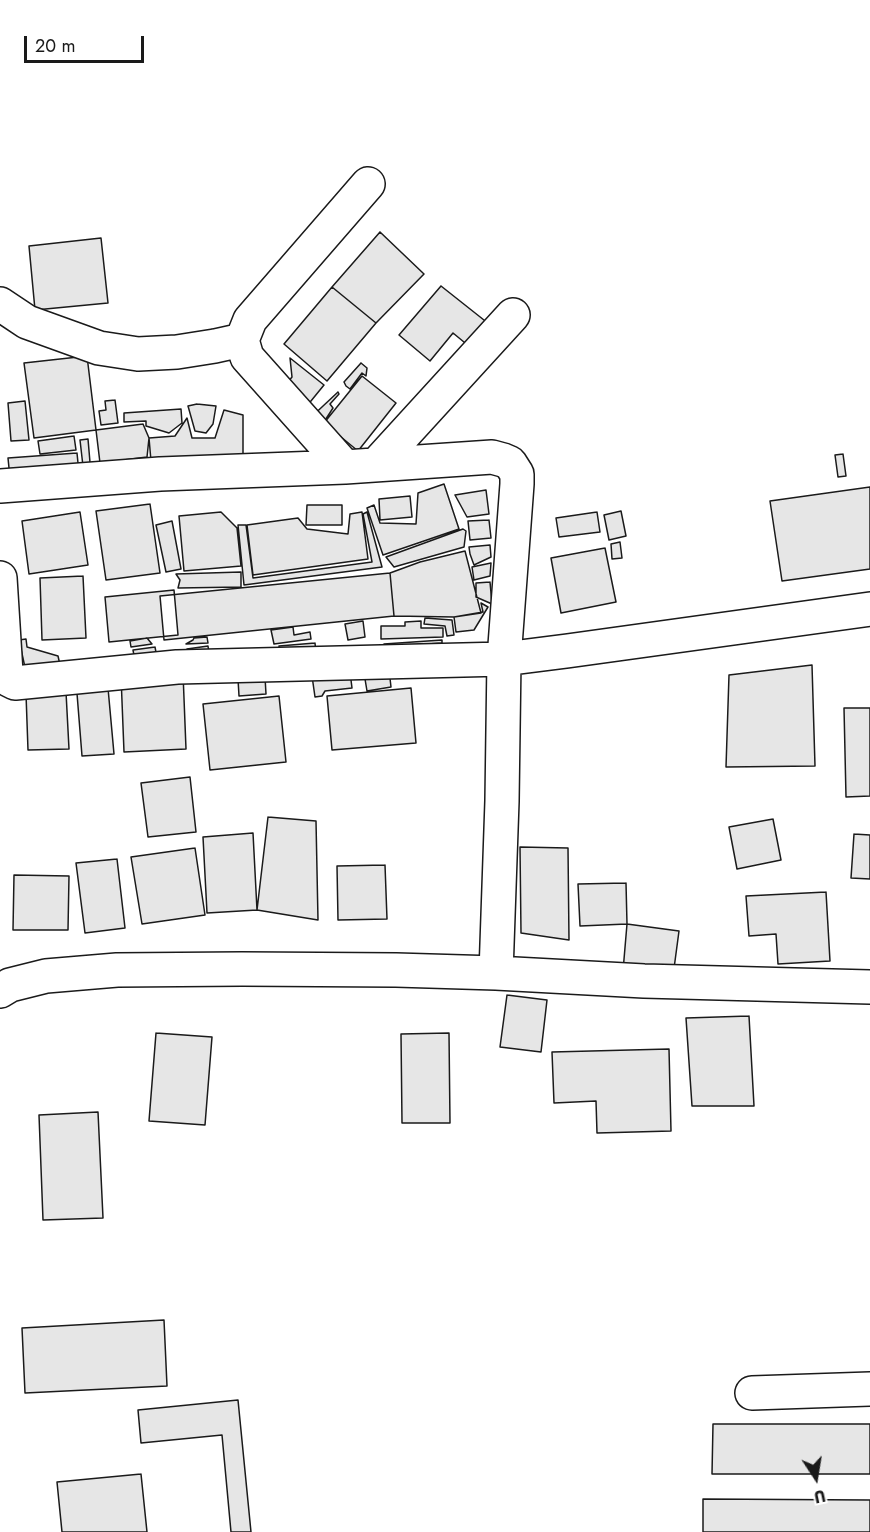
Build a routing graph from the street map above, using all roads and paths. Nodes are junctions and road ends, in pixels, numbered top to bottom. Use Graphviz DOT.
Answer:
graph roads {
  1 [pos="369,184"];
  2 [pos="0,304"];
  3 [pos="513,315"];
  4 [pos="242,340"];
  5 [pos="360,466"];
  6 [pos="0,486"];
  7 [pos="0,578"];
  8 [pos="870,609"];
  9 [pos="504,659"];
  10 [pos="496,974"];
  11 [pos="870,987"];
  12 [pos="0,991"];
  13 [pos="870,1389"];
  14 [pos="752,1393"];
  1 -- 4 [label="street"];
  2 -- 4 [label="street"];
  3 -- 5 [label="street"];
  4 -- 5 [label="street"];
  5 -- 6 [label="street"];
  5 -- 9 [label="street"];
  7 -- 9 [label="street"];
  8 -- 9 [label="street"];
  9 -- 10 [label="street"];
  10 -- 11 [label="street"];
  10 -- 12 [label="street"];
  13 -- 14 [label="street"];
}
